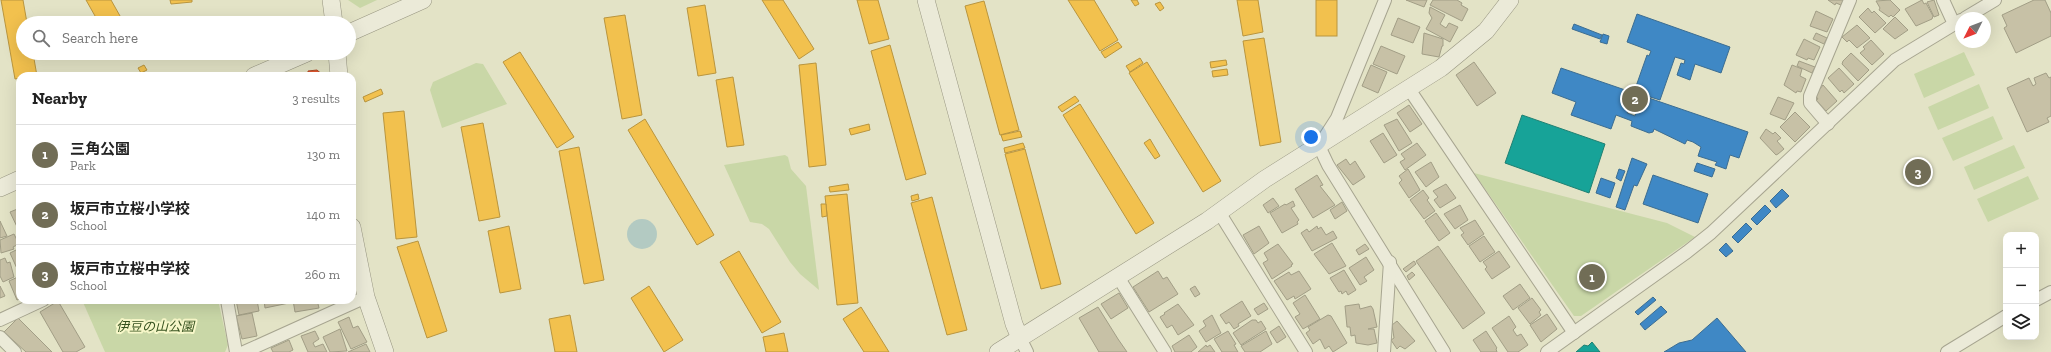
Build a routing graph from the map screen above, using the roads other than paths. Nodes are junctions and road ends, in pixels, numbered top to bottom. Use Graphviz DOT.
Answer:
graph roads {
  1 [pos="331,0"];
  2 [pos="423,0"];
  3 [pos="926,0"];
  4 [pos="1385,0"];
  5 [pos="1510,0"];
  6 [pos="1850,0"];
  7 [pos="1943,0"];
  8 [pos="1995,0"];
  9 [pos="1975,12"];
  10 [pos="1955,15"];
  11 [pos="333,16"];
  12 [pos="1955,24"];
  13 [pos="356,30"];
  14 [pos="291,60"];
  15 [pos="338,60"];
  16 [pos="263,72"];
  17 [pos="339,72"];
  18 [pos="1409,89"];
  19 [pos="1828,124"];
  20 [pos="1319,146"];
  21 [pos="16,181"];
  22 [pos="0,188"];
  23 [pos="1218,212"];
  24 [pos="356,247"];
  25 [pos="1390,262"];
  26 [pos="1118,277"];
  27 [pos="2051,292"];
  28 [pos="366,297"];
  29 [pos="2039,298"];
  30 [pos="356,302"];
  31 [pos="34,304"];
  32 [pos="228,304"];
  33 [pos="350,304"];
  34 [pos="2003,318"];
  35 [pos="0,320"];
  36 [pos="1574,333"];
  37 [pos="0,337"];
  38 [pos="1024,345"];
  39 [pos="15,352"];
  40 [pos="236,352"];
  41 [pos="244,352"];
  42 [pos="385,352"];
  43 [pos="998,352"];
  44 [pos="1165,352"];
  45 [pos="1306,352"];
  46 [pos="1384,352"];
  47 [pos="1444,352"];
  48 [pos="1548,352"];
  49 [pos="1947,352"];
  1 -- 11 [label="street"];
  2 -- 13 [label="street"];
  3 -- 38 [label="street"];
  4 -- 20 [label="street"];
  5 -- 18 [label="street"];
  6 -- 19 [label="street"];
  7 -- 10 [label="street"];
  8 -- 9 [label="street"];
  12 -- 19 [label="street"];
  14 -- 16 [label="street"];
  15 -- 17 [label="street"];
  18 -- 20 [label="street"];
  18 -- 36 [label="street"];
  19 -- 36 [label="street"];
  20 -- 23 [label="street"];
  20 -- 25 [label="street"];
  21 -- 22 [label="street"];
  23 -- 26 [label="street"];
  23 -- 45 [label="street"];
  24 -- 28 [label="street"];
  25 -- 46 [label="street"];
  25 -- 47 [label="street"];
  26 -- 38 [label="street"];
  26 -- 44 [label="street"];
  27 -- 29 [label="street"];
  28 -- 30 [label="street"];
  28 -- 42 [label="street"];
  31 -- 35 [label="street"];
  32 -- 40 [label="street"];
  33 -- 41 [label="street"];
  34 -- 49 [label="street"];
  36 -- 48 [label="street"];
  37 -- 39 [label="street"];
  38 -- 43 [label="street"];
}
